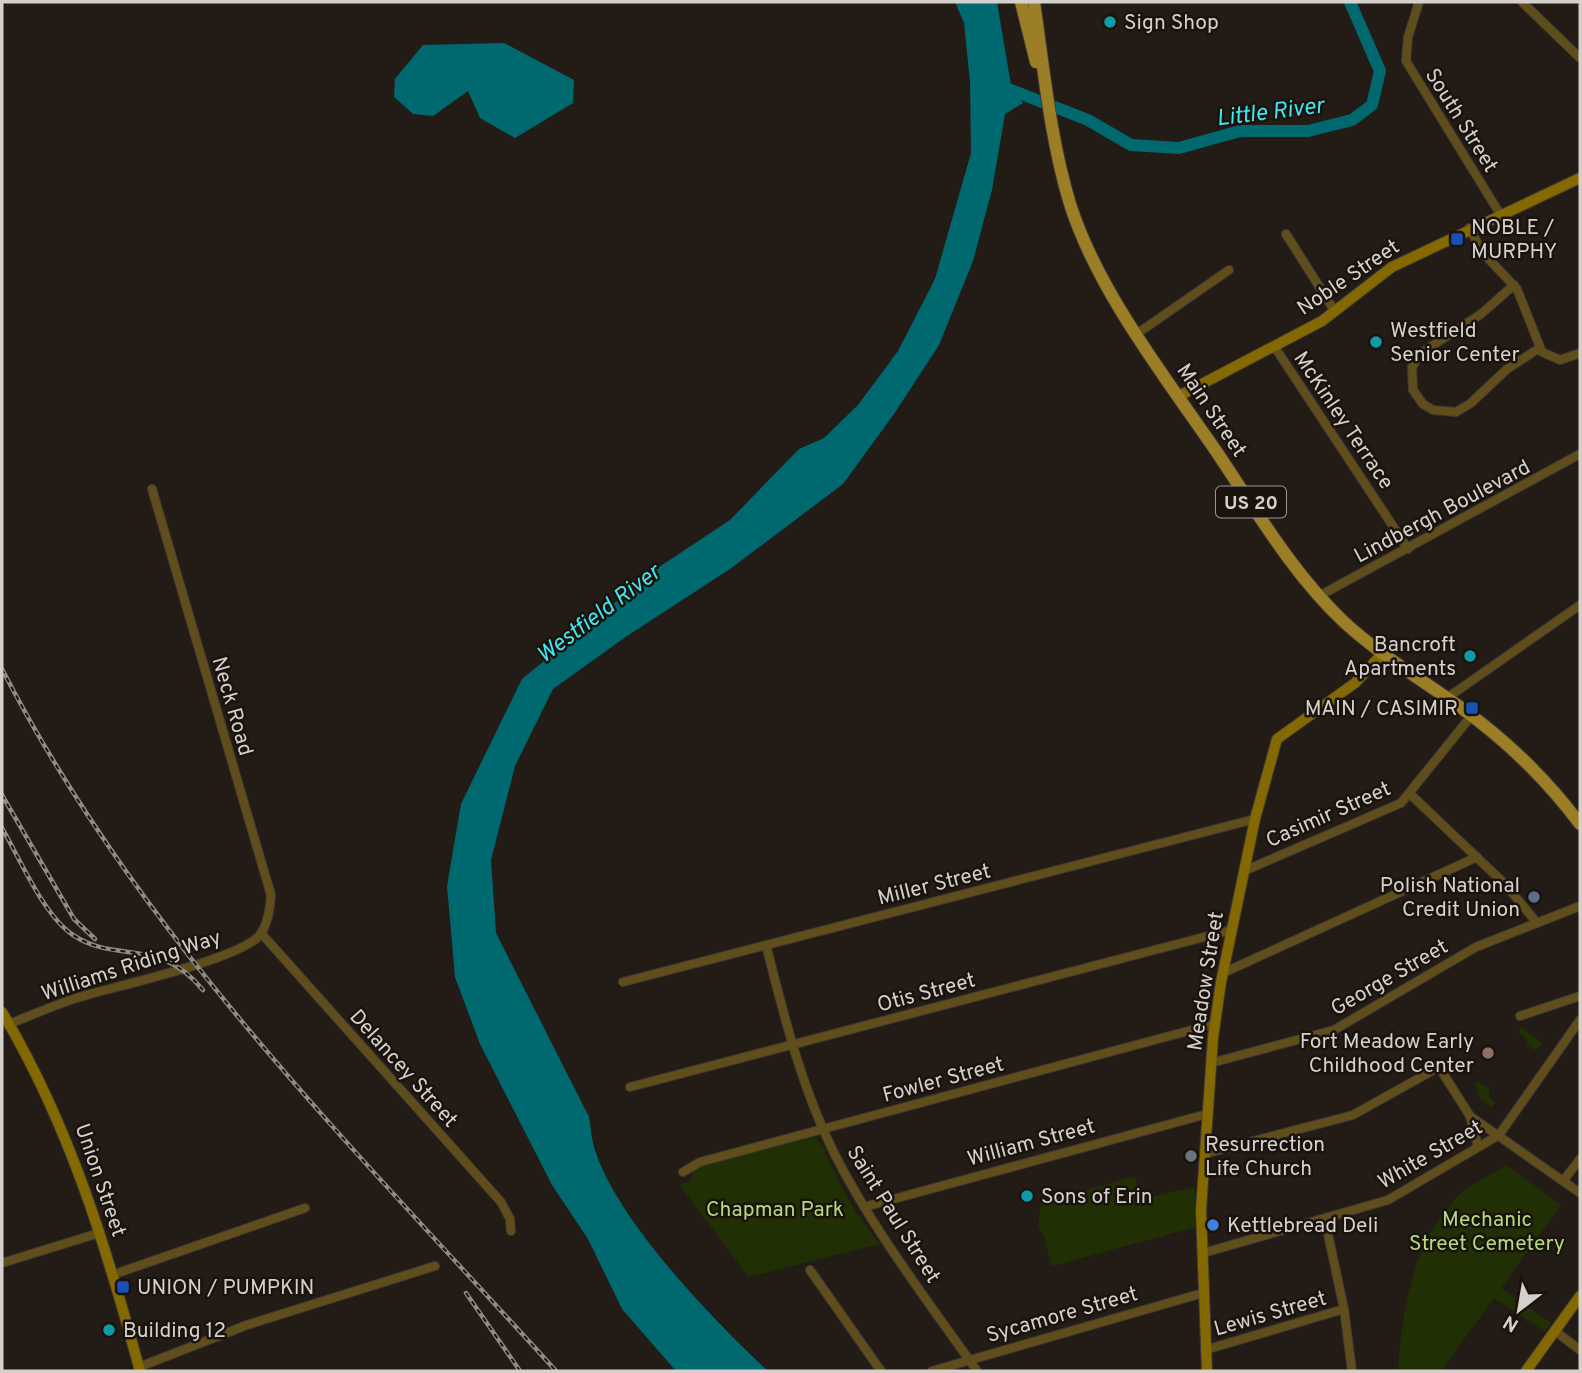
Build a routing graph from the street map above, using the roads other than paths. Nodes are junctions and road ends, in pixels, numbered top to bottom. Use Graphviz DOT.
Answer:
graph roads {
  1 [pos="1021,2"];
  2 [pos="1034,2"];
  3 [pos="1419,2"];
  4 [pos="1522,2"];
  5 [pos="1580,58"];
  6 [pos="1044,86"];
  7 [pos="1580,178"];
  8 [pos="1500,214"];
  9 [pos="1469,228"];
  10 [pos="1286,234"];
  11 [pos="1229,270"];
  12 [pos="1514,285"];
  13 [pos="1334,310"];
  14 [pos="1138,333"];
  15 [pos="1274,346"];
  16 [pos="1538,349"];
  17 [pos="1580,353"];
  18 [pos="1179,396"];
  19 [pos="1580,454"];
  20 [pos="152,489"];
  21 [pos="1408,549"];
  22 [pos="1319,596"];
  23 [pos="1580,605"];
  24 [pos="1383,653"];
  25 [pos="1447,698"];
  26 [pos="1472,715"];
  27 [pos="1410,794"];
  28 [pos="1255,819"];
  29 [pos="1579,821"];
  30 [pos="1477,857"];
  31 [pos="1244,871"];
  32 [pos="1580,906"];
  33 [pos="1537,923"];
  34 [pos="1231,930"];
  35 [pos="261,933"];
  36 [pos="766,945"];
  37 [pos="1223,973"];
  38 [pos="623,982"];
  39 [pos="1580,996"];
  40 [pos="2,1012"];
  41 [pos="1520,1016"];
  42 [pos="1580,1020"];
  43 [pos="9,1024"];
  44 [pos="1214,1024"];
  45 [pos="791,1045"];
  46 [pos="1211,1063"];
  47 [pos="630,1087"];
  48 [pos="1207,1114"];
  49 [pos="1470,1116"];
  50 [pos="824,1130"];
  51 [pos="1499,1135"];
  52 [pos="1478,1147"];
  53 [pos="1204,1154"];
  54 [pos="1580,1159"];
  55 [pos="683,1172"];
  56 [pos="1563,1181"];
  57 [pos="1580,1193"];
  58 [pos="864,1207"];
  59 [pos="305,1208"];
  60 [pos="1325,1220"];
  61 [pos="511,1231"];
  62 [pos="99,1233"];
  63 [pos="1203,1253"];
  64 [pos="2,1263"];
  65 [pos="435,1266"];
  66 [pos="810,1270"];
  67 [pos="113,1275"];
  68 [pos="1203,1293"];
  69 [pos="1580,1296"];
  70 [pos="1344,1309"];
  71 [pos="1555,1331"];
  72 [pos="1205,1350"];
  73 [pos="1580,1350"];
  74 [pos="969,1360"];
  75 [pos="140,1369"];
  76 [pos="881,1371"];
  77 [pos="932,1371"];
  78 [pos="977,1371"];
  79 [pos="1207,1371"];
  80 [pos="1352,1371"];
  81 [pos="1526,1371"];
  1 -- 6 [label="main road, US 20"];
  2 -- 6 [label="main road, US 20"];
  3 -- 8 [label="street, South Street"];
  4 -- 5 [label="street"];
  6 -- 14 [label="main road, Main Street / US 20"];
  7 -- 8 [label="street, Noble Street"];
  8 -- 9 [label="street, Noble Street"];
  9 -- 12 [label="street"];
  9 -- 13 [label="street, Noble Street"];
  10 -- 13 [label="street"];
  11 -- 14 [label="street"];
  12 -- 16 [label="street"];
  12 -- 16 [label="street"];
  13 -- 15 [label="street, Noble Street"];
  14 -- 18 [label="main road, Main Street / US 20"];
  15 -- 18 [label="street, Noble Street"];
  15 -- 21 [label="street, McKinley Terrace"];
  16 -- 17 [label="street"];
  18 -- 22 [label="main road, Main Street / US 20"];
  19 -- 21 [label="street, Lindbergh Boulevard"];
  20 -- 35 [label="street, Neck Road"];
  21 -- 22 [label="street, Lindbergh Boulevard"];
  22 -- 24 [label="main road, Main Street / US 20"];
  23 -- 25 [label="street"];
  24 -- 25 [label="main road, Main Street / US 20"];
  24 -- 28 [label="street, Meadow Street"];
  25 -- 26 [label="main road, Main Street / US 20"];
  26 -- 27 [label="street, Casimir Street"];
  26 -- 29 [label="main road, Main Street / US 20"];
  27 -- 30 [label="street"];
  27 -- 31 [label="street, Casimir Street"];
  28 -- 31 [label="street, Meadow Street"];
  28 -- 36 [label="street, Miller Street"];
  30 -- 33 [label="street"];
  30 -- 37 [label="street"];
  31 -- 34 [label="street, Meadow Street"];
  32 -- 33 [label="street, George Street"];
  33 -- 46 [label="street, George Street"];
  34 -- 37 [label="street, Meadow Street"];
  34 -- 45 [label="street, Otis Street"];
  35 -- 43 [label="street, Williams Riding Way"];
  35 -- 61 [label="street, Delancey Street"];
  36 -- 38 [label="street, Miller Street"];
  36 -- 45 [label="street, Saint Paul Street"];
  37 -- 44 [label="street, Meadow Street"];
  39 -- 41 [label="street"];
  40 -- 43 [label="street, Union Street"];
  42 -- 51 [label="street, White Street"];
  43 -- 62 [label="street, Union Street"];
  44 -- 46 [label="street, Meadow Street"];
  44 -- 50 [label="street, Fowler Street"];
  45 -- 47 [label="street, Otis Street"];
  45 -- 50 [label="street, Saint Paul Street"];
  46 -- 48 [label="street, Meadow Street"];
  48 -- 53 [label="street, Meadow Street"];
  48 -- 58 [label="street, William Street"];
  49 -- 51 [label="street"];
  49 -- 52 [label="street"];
  49 -- 53 [label="street"];
  50 -- 55 [label="street, Fowler Street"];
  50 -- 58 [label="street, Saint Paul Street"];
  51 -- 52 [label="street, White Street"];
  51 -- 56 [label="street"];
  52 -- 60 [label="street, White Street"];
  53 -- 63 [label="street, Meadow Street"];
  54 -- 56 [label="street"];
  56 -- 57 [label="street"];
  58 -- 74 [label="street, Saint Paul Street"];
  59 -- 67 [label="street"];
  60 -- 63 [label="street, White Street"];
  60 -- 70 [label="street"];
  62 -- 64 [label="street"];
  62 -- 67 [label="street, Union Street"];
  63 -- 68 [label="street, Meadow Street"];
  65 -- 75 [label="street"];
  66 -- 76 [label="street"];
  67 -- 75 [label="street, Union Street"];
  68 -- 72 [label="street, Meadow Street"];
  68 -- 74 [label="street, Sycamore Street"];
  69 -- 71 [label="street"];
  70 -- 72 [label="street, Lewis Street"];
  70 -- 80 [label="street"];
  71 -- 73 [label="street"];
  71 -- 81 [label="street"];
  72 -- 79 [label="street, Meadow Street"];
  74 -- 77 [label="street, Sycamore Street"];
  74 -- 78 [label="street, Saint Paul Street"];
}
